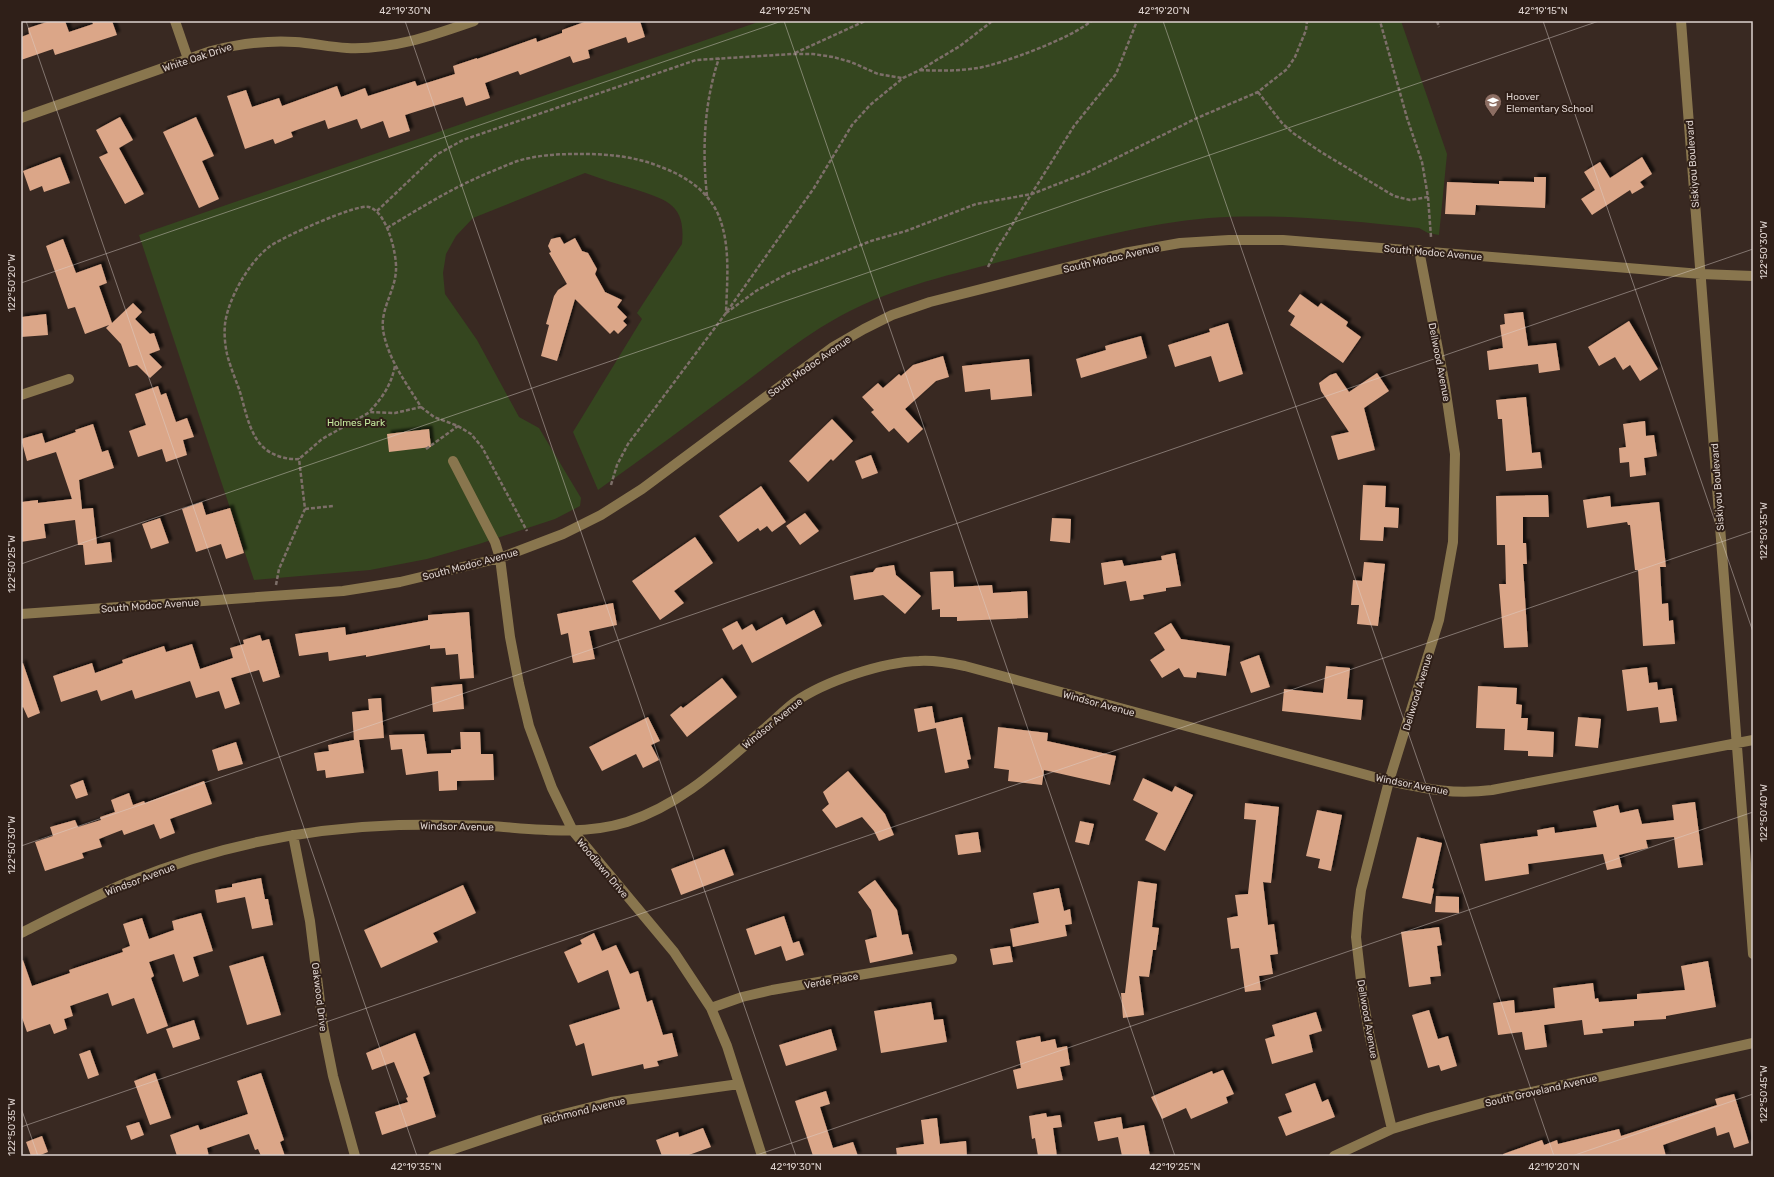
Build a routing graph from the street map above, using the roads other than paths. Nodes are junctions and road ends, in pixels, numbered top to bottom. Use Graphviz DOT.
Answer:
graph roads {
  1 [pos="174,21"];
  2 [pos="474,21"];
  3 [pos="1681,21"];
  4 [pos="188,59"];
  5 [pos="21,118"];
  6 [pos="1418,250"];
  7 [pos="1700,274"];
  8 [pos="1753,276"];
  9 [pos="69,379"];
  10 [pos="21,395"];
  11 [pos="453,461"];
  12 [pos="500,558"];
  13 [pos="21,614"];
  14 [pos="1753,740"];
  15 [pos="1736,743"];
  16 [pos="1389,781"];
  17 [pos="573,831"];
  18 [pos="293,836"];
  19 [pos="21,933"];
  20 [pos="1753,954"];
  21 [pos="952,958"];
  22 [pos="711,1008"];
  23 [pos="1753,1043"];
  24 [pos="739,1084"];
  25 [pos="1392,1129"];
  26 [pos="355,1156"];
  27 [pos="433,1156"];
  28 [pos="762,1156"];
  29 [pos="1334,1156"];
  1 -- 4 [label="street"];
  2 -- 4 [label="street, White Oak Drive"];
  3 -- 7 [label="street, Siskiyou Boulevard"];
  4 -- 5 [label="street, White Oak Drive"];
  6 -- 7 [label="street, South Modoc Avenue"];
  6 -- 12 [label="street, South Modoc Avenue"];
  6 -- 16 [label="street, Dellwood Avenue"];
  7 -- 8 [label="street, South Modoc Avenue"];
  7 -- 15 [label="street, Siskiyou Boulevard"];
  9 -- 10 [label="street"];
  11 -- 12 [label="street, Woodlawn Drive"];
  12 -- 13 [label="street, South Modoc Avenue"];
  12 -- 17 [label="street, Woodlawn Drive"];
  14 -- 15 [label="street, Windsor Avenue"];
  15 -- 16 [label="street, Windsor Avenue"];
  15 -- 20 [label="street, Siskiyou Boulevard"];
  16 -- 17 [label="street, Windsor Avenue"];
  16 -- 25 [label="street, Dellwood Avenue"];
  17 -- 18 [label="street, Windsor Avenue"];
  17 -- 22 [label="street, Woodlawn Drive"];
  18 -- 19 [label="street, Windsor Avenue"];
  18 -- 26 [label="street, Oakwood Drive"];
  21 -- 22 [label="street, Verde Place"];
  22 -- 24 [label="street, Woodlawn Drive"];
  23 -- 25 [label="street, South Groveland Avenue"];
  24 -- 27 [label="street, Richmond Avenue"];
  24 -- 28 [label="street, Woodlawn Drive"];
  25 -- 29 [label="street, South Groveland Avenue"];
}
